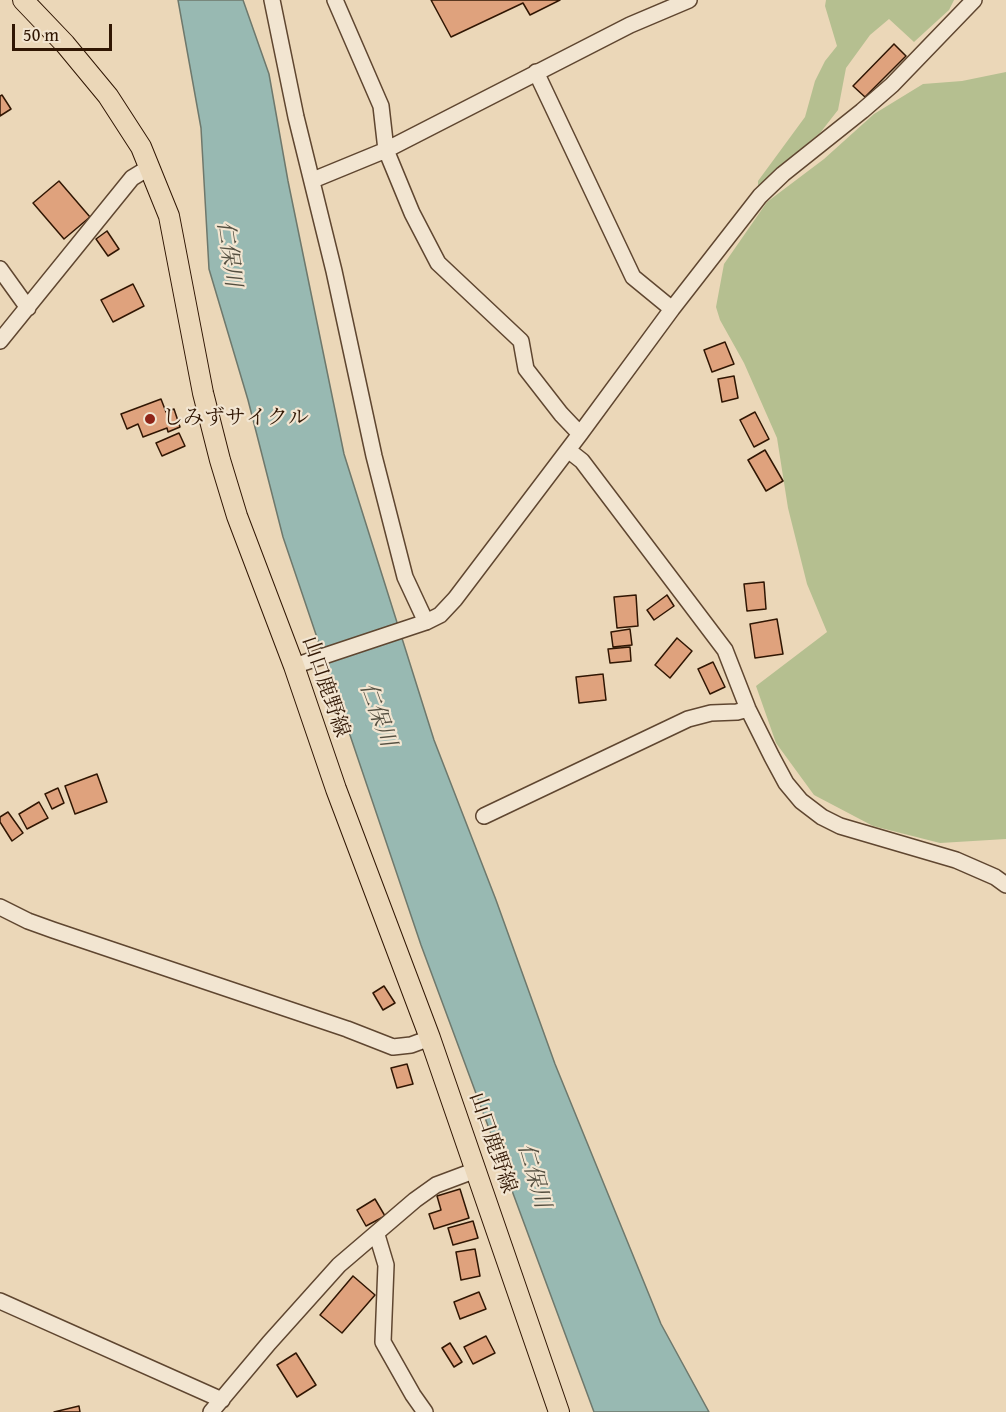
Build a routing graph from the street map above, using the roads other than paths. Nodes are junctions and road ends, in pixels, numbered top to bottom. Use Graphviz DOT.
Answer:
graph roads {
  1 [pos="23,0"];
  2 [pos="272,0"];
  3 [pos="335,0"];
  4 [pos="689,0"];
  5 [pos="974,0"];
  6 [pos="536,72"];
  7 [pos="386,150"];
  8 [pos="150,167"];
  9 [pos="313,180"];
  10 [pos="0,269"];
  11 [pos="28,308"];
  12 [pos="672,309"];
  13 [pos="0,341"];
  14 [pos="580,434"];
  15 [pos="568,450"];
  16 [pos="423,623"];
  17 [pos="303,663"];
  18 [pos="748,709"];
  19 [pos="484,816"];
  20 [pos="1006,885"];
  21 [pos="0,907"];
  22 [pos="430,1038"];
  23 [pos="476,1170"];
  24 [pos="377,1234"];
  25 [pos="0,1301"];
  26 [pos="217,1406"];
  27 [pos="425,1412"];
  28 [pos="559,1412"];
  1 -- 8 [label="main road, 山口鹿野線"];
  2 -- 9 [label="street"];
  3 -- 7 [label="street"];
  4 -- 6 [label="street"];
  5 -- 12 [label="street"];
  6 -- 7 [label="street"];
  6 -- 12 [label="street"];
  7 -- 9 [label="street"];
  7 -- 14 [label="street"];
  8 -- 11 [label="street"];
  8 -- 17 [label="main road, 山口鹿野線"];
  9 -- 16 [label="street"];
  10 -- 11 [label="street"];
  11 -- 13 [label="street"];
  12 -- 14 [label="street"];
  14 -- 15 [label="street"];
  15 -- 16 [label="street"];
  15 -- 18 [label="street"];
  16 -- 17 [label="street"];
  17 -- 22 [label="main road, 山口鹿野線"];
  18 -- 19 [label="street"];
  18 -- 20 [label="street"];
  21 -- 22 [label="street"];
  22 -- 23 [label="main road, 山口鹿野線"];
  23 -- 24 [label="street"];
  23 -- 28 [label="main road, 山口鹿野線"];
  24 -- 26 [label="street"];
  24 -- 27 [label="street"];
  25 -- 26 [label="street"];
}
